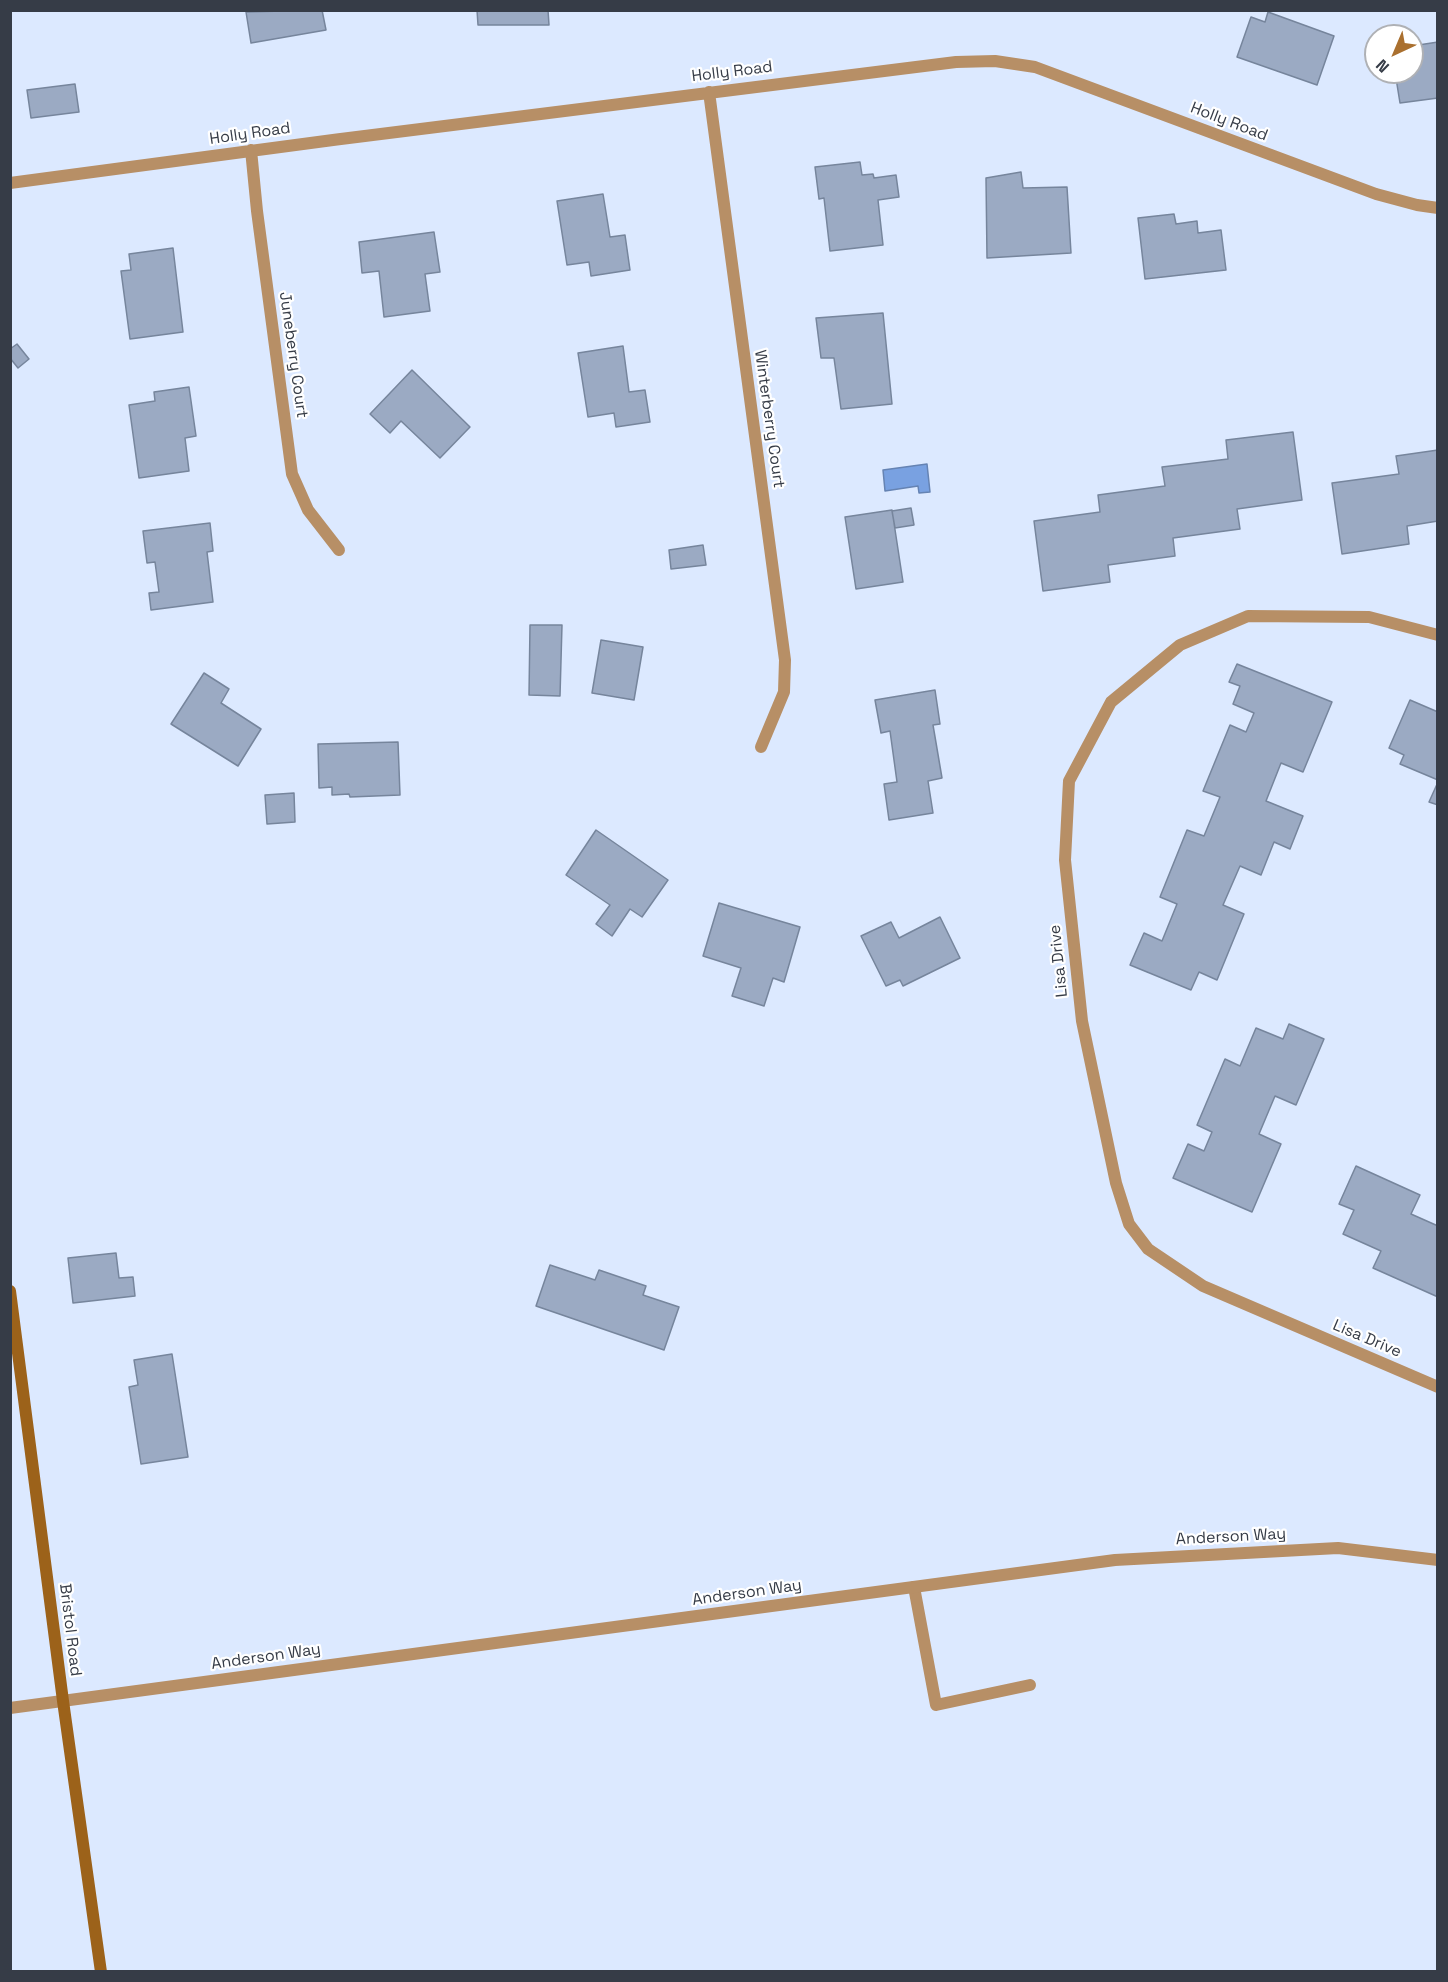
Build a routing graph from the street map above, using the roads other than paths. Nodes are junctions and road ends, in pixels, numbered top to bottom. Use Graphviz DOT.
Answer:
graph roads {
  1 [pos="709,92"];
  2 [pos="251,150"];
  3 [pos="10,183"];
  4 [pos="1437,208"];
  5 [pos="339,550"];
  6 [pos="1437,635"];
  7 [pos="761,747"];
  8 [pos="10,1292"];
  9 [pos="1437,1387"];
  10 [pos="1437,1560"];
  11 [pos="914,1587"];
  12 [pos="1030,1685"];
  13 [pos="63,1701"];
  14 [pos="10,1708"];
  15 [pos="101,1971"];
  1 -- 2 [label="street, Holly Road"];
  1 -- 4 [label="street, Holly Road"];
  1 -- 7 [label="street, Winterberry Court"];
  2 -- 3 [label="street, Holly Road"];
  2 -- 5 [label="street, Juneberry Court"];
  6 -- 9 [label="street, Lisa Drive"];
  8 -- 13 [label="main road, Bristol Road"];
  10 -- 11 [label="street, Anderson Way"];
  11 -- 12 [label="street"];
  11 -- 13 [label="street, Anderson Way"];
  13 -- 14 [label="street, Anderson Way"];
  13 -- 15 [label="main road, Bristol Road"];
}
